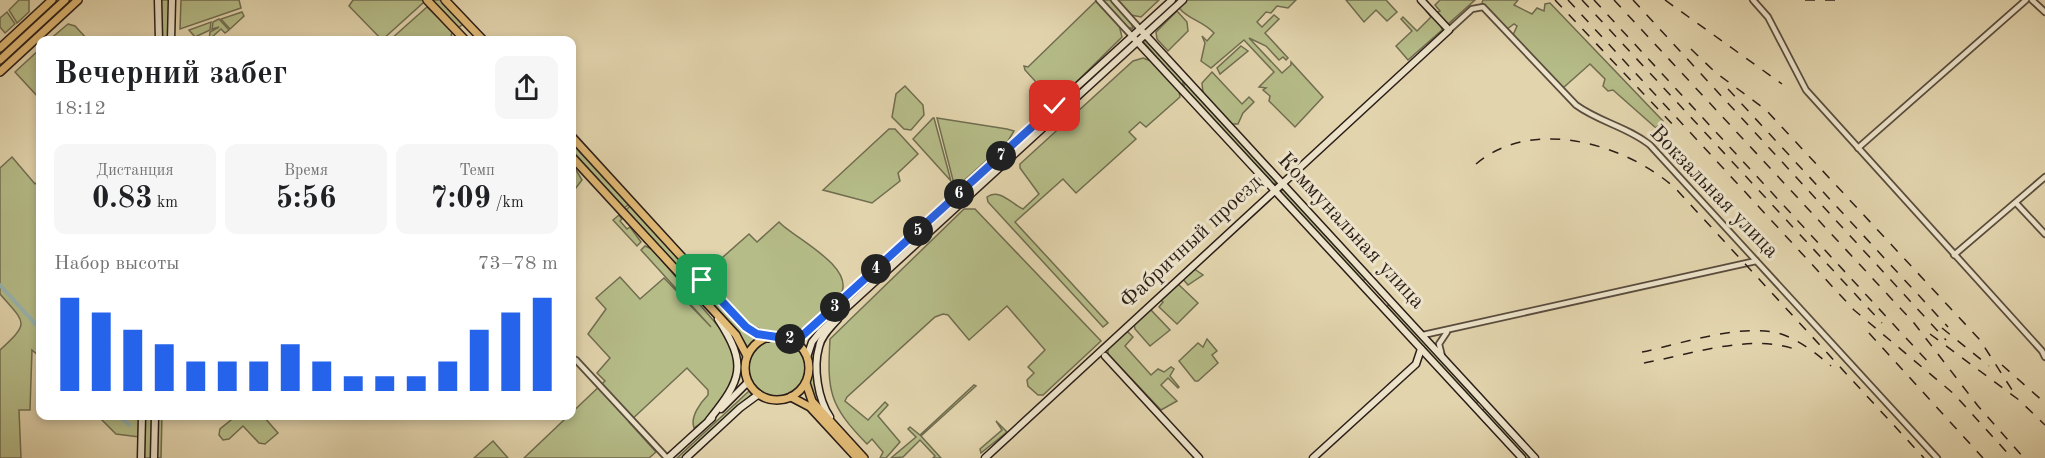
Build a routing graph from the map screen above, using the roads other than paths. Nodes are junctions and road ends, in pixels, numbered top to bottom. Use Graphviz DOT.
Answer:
graph roads {
  1 [pos="52,0"];
  2 [pos="65,0"];
  3 [pos="78,0"];
  4 [pos="158,0"];
  5 [pos="172,0"];
  6 [pos="427,0"];
  7 [pos="446,0"];
  8 [pos="1099,0"];
  9 [pos="1114,0"];
  10 [pos="1172,0"];
  11 [pos="1183,0"];
  12 [pos="1421,0"];
  13 [pos="1753,0"];
  14 [pos="2026,0"];
  15 [pos="2032,0"];
  16 [pos="2045,12"];
  17 [pos="1140,29"];
  18 [pos="1449,30"];
  19 [pos="1146,35"];
  20 [pos="39,36"];
  21 [pos="159,36"];
  22 [pos="171,36"];
  23 [pos="461,36"];
  24 [pos="479,36"];
  25 [pos="1132,36"];
  26 [pos="36,39"];
  27 [pos="1138,43"];
  28 [pos="0,48"];
  29 [pos="0,60"];
  30 [pos="0,72"];
  31 [pos="576,141"];
  32 [pos="1858,148"];
  33 [pos="576,161"];
  34 [pos="2045,177"];
  35 [pos="1282,183"];
  36 [pos="1274,190"];
  37 [pos="960,193"];
  38 [pos="965,199"];
  39 [pos="2016,203"];
  40 [pos="2045,234"];
  41 [pos="1954,255"];
  42 [pos="1756,261"];
  43 [pos="1384,294"];
  44 [pos="1376,301"];
  45 [pos="705,302"];
  46 [pos="851,303"];
  47 [pos="1393,303"];
  48 [pos="1385,310"];
  49 [pos="1448,330"];
  50 [pos="1423,335"];
  51 [pos="768,338"];
  52 [pos="791,339"];
  53 [pos="1421,349"];
  54 [pos="747,356"];
  55 [pos="1105,356"];
  56 [pos="1442,356"];
  57 [pos="807,357"];
  58 [pos="2045,357"];
  59 [pos="576,360"];
  60 [pos="1416,364"];
  61 [pos="1435,364"];
  62 [pos="748,382"];
  63 [pos="806,382"];
  64 [pos="759,394"];
  65 [pos="791,397"];
  66 [pos="1484,402"];
  67 [pos="1477,409"];
  68 [pos="142,420"];
  69 [pos="155,420"];
  70 [pos="709,420"];
  71 [pos="836,428"];
  72 [pos="1514,449"];
  73 [pos="141,458"];
  74 [pos="154,458"];
  75 [pos="667,458"];
  76 [pos="686,458"];
  77 [pos="857,458"];
  78 [pos="864,458"];
  79 [pos="985,458"];
  80 [pos="1199,458"];
  81 [pos="1313,458"];
  82 [pos="1514,458"];
  83 [pos="1522,458"];
  84 [pos="1535,458"];
  85 [pos="1937,458"];
  1 -- 28 [label="main road"];
  2 -- 29 [label="main road"];
  3 -- 20 [label="main road"];
  4 -- 21 [label="main road"];
  5 -- 22 [label="main road"];
  6 -- 23 [label="main road"];
  7 -- 24 [label="main road"];
  8 -- 25 [label="street"];
  9 -- 17 [label="street"];
  10 -- 17 [label="main road"];
  11 -- 19 [label="main road"];
  12 -- 18 [label="main road"];
  13 -- 32 [label="street"];
  14 -- 32 [label="street"];
  15 -- 16 [label="street"];
  17 -- 19 [label="main road, Коммунальная улица"];
  17 -- 25 [label="main road"];
  18 -- 35 [label="main road, Фабричный проезд"];
  18 -- 42 [label="street, Вокзальная улица"];
  19 -- 27 [label="main road"];
  19 -- 35 [label="main road, Коммунальная улица"];
  25 -- 27 [label="main road, Коммунальная улица"];
  25 -- 37 [label="main road"];
  26 -- 30 [label="main road"];
  27 -- 36 [label="main road, Коммунальная улица"];
  27 -- 38 [label="main road"];
  31 -- 51 [label="main road"];
  32 -- 41 [label="street"];
  33 -- 45 [label="main road"];
  34 -- 39 [label="street"];
  35 -- 36 [label="main road, Фабричный проезд"];
  35 -- 43 [label="main road, Коммунальная улица"];
  36 -- 44 [label="main road, Коммунальная улица"];
  36 -- 79 [label="main road, Фабричный проезд"];
  37 -- 38 [label="main road"];
  37 -- 52 [label="main road"];
  38 -- 46 [label="main road"];
  39 -- 40 [label="street"];
  39 -- 41 [label="street"];
  41 -- 58 [label="street"];
  42 -- 49 [label="street"];
  42 -- 85 [label="street, Вокзальная улица"];
  43 -- 44 [label="main road"];
  43 -- 47 [label="main road, Коммунальная улица"];
  44 -- 48 [label="main road, Коммунальная улица"];
  45 -- 54 [label="main road"];
  45 -- 70 [label="main road"];
  46 -- 57 [label="main road"];
  46 -- 71 [label="main road"];
  47 -- 48 [label="main road"];
  47 -- 50 [label="main road, Коммунальная улица"];
  48 -- 53 [label="main road, Коммунальная улица"];
  49 -- 50 [label="street"];
  49 -- 56 [label="street"];
  50 -- 56 [label="main road, Коммунальная улица"];
  51 -- 52 [label="main road"];
  51 -- 54 [label="main road"];
  52 -- 57 [label="main road"];
  53 -- 60 [label="main road"];
  53 -- 61 [label="main road, Коммунальная улица"];
  54 -- 62 [label="main road"];
  55 -- 80 [label="main road"];
  56 -- 66 [label="main road, Коммунальная улица"];
  57 -- 63 [label="main road"];
  59 -- 75 [label="street"];
  60 -- 61 [label="main road"];
  60 -- 81 [label="main road"];
  61 -- 67 [label="main road, Коммунальная улица"];
  62 -- 64 [label="main road"];
  62 -- 70 [label="main road"];
  63 -- 65 [label="main road"];
  63 -- 71 [label="main road"];
  64 -- 65 [label="main road"];
  64 -- 76 [label="main road"];
  65 -- 77 [label="main road"];
  66 -- 67 [label="main road"];
  66 -- 84 [label="main road, Коммунальная улица"];
  67 -- 72 [label="main road, Коммунальная улица"];
  68 -- 73 [label="main road"];
  69 -- 74 [label="main road"];
  70 -- 75 [label="main road"];
  71 -- 78 [label="main road"];
  72 -- 82 [label="main road"];
  72 -- 83 [label="main road, Коммунальная улица"];
}
